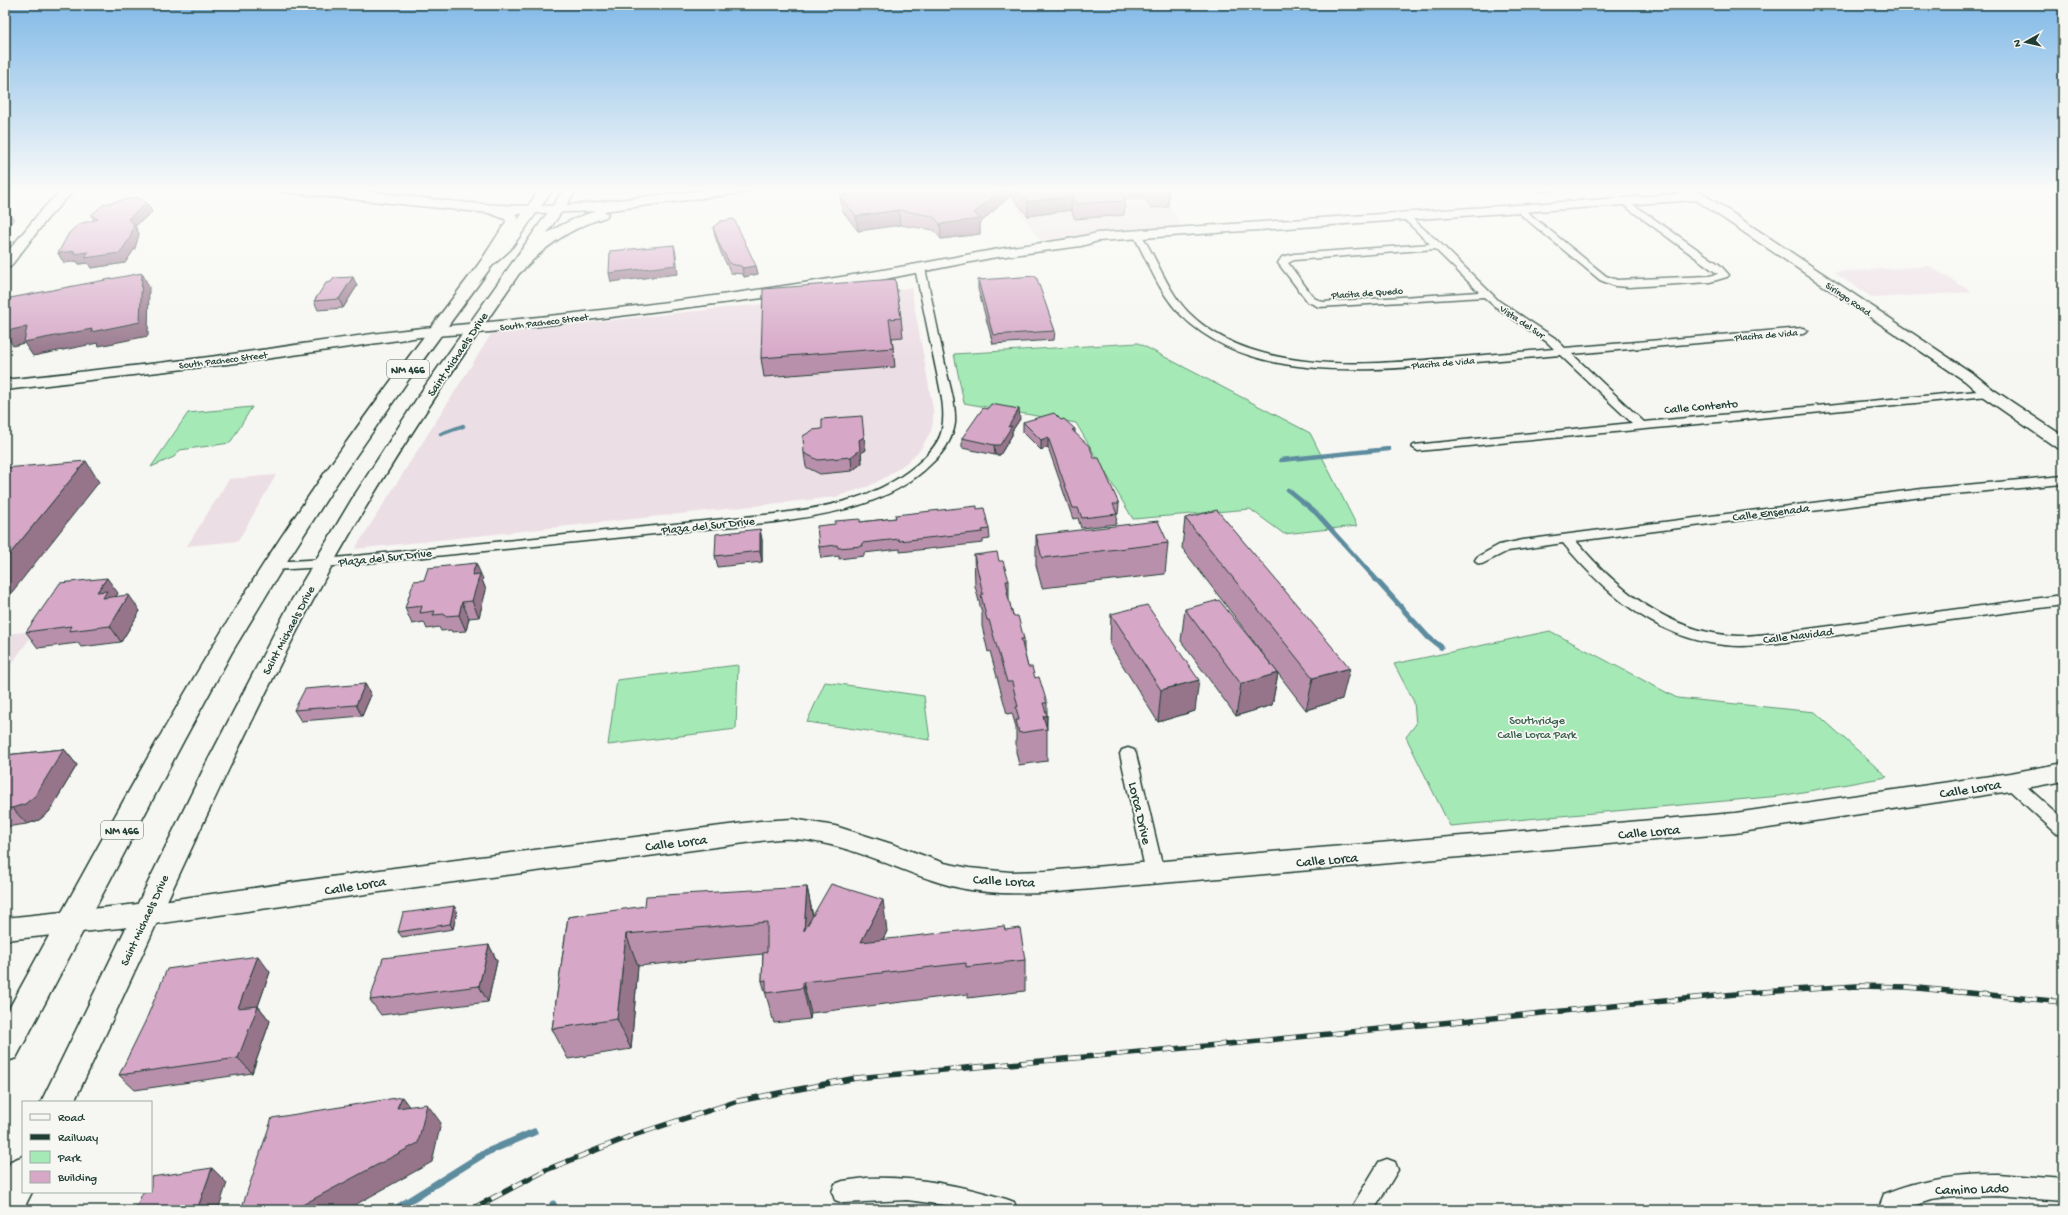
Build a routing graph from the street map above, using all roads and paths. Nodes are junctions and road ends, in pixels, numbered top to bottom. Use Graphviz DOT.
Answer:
graph roads {
  1 [pos="20,245"];
  2 [pos="498,245"];
  3 [pos="507,245"];
  4 [pos="533,245"];
  5 [pos="540,245"];
  6 [pos="1061,245"];
  7 [pos="1143,245"];
  8 [pos="1562,245"];
  9 [pos="1686,245"];
  10 [pos="1772,245"];
  11 [pos="1438,246"];
  12 [pos="5,264"];
  13 [pos="486,264"];
  14 [pos="920,268"];
  15 [pos="515,270"];
  16 [pos="1486,294"];
  17 [pos="474,329"];
  18 [pos="1803,330"];
  19 [pos="436,331"];
  20 [pos="1562,351"];
  21 [pos="5,385"];
  22 [pos="1988,393"];
  23 [pos="1640,425"];
  24 [pos="2063,444"];
  25 [pos="1418,447"];
  26 [pos="2063,480"];
  27 [pos="1566,538"];
  28 [pos="1482,560"];
  29 [pos="325,563"];
  30 [pos="273,566"];
  31 [pos="2063,600"];
  32 [pos="1128,754"];
  33 [pos="2063,772"];
  34 [pos="2011,782"];
  35 [pos="2063,829"];
  36 [pos="1155,873"];
  37 [pos="148,914"];
  38 [pos="71,923"];
  39 [pos="5,929"];
  40 [pos="5,1047"];
  41 [pos="57,1101"];
  42 [pos="1387,1170"];
  43 [pos="22,1175"];
  44 [pos="2063,1190"];
  45 [pos="843,1192"];
  46 [pos="5,1210"];
  47 [pos="1006,1210"];
  48 [pos="1361,1210"];
  49 [pos="1889,1210"];
  1 -- 12 [label="street"];
  2 -- 13 [label="main road"];
  3 -- 13 [label="main road, NM 466"];
  4 -- 15 [label="main road, Saint Michaels Drive / NM 466"];
  5 -- 15 [label="main road"];
  6 -- 14 [label="street, South Pacheco Street"];
  7 -- 20 [label="street, Placita de Vida"];
  8 -- 9 [label="street"];
  10 -- 22 [label="street, Siringo Road"];
  11 -- 16 [label="street, Vista del Sur"];
  11 -- 16 [label="street, Placita de Quedo"];
  13 -- 19 [label="main road, NM 466"];
  14 -- 17 [label="street, South Pacheco Street"];
  14 -- 29 [label="street, Plaza del Sur Drive"];
  15 -- 17 [label="main road, Saint Michaels Drive / NM 466"];
  16 -- 20 [label="street, Vista del Sur"];
  17 -- 19 [label="street, South Pacheco Street"];
  17 -- 29 [label="main road, Saint Michaels Drive / NM 466"];
  18 -- 20 [label="street, Placita de Vida"];
  19 -- 21 [label="street, South Pacheco Street"];
  19 -- 30 [label="main road, NM 466"];
  20 -- 23 [label="street, Vista del Sur"];
  22 -- 23 [label="street, Calle Contento"];
  22 -- 24 [label="street, Siringo Road"];
  23 -- 25 [label="street, Calle Contento"];
  26 -- 27 [label="street, Calle Ensenada"];
  27 -- 28 [label="street, Calle Ensenada"];
  27 -- 31 [label="street, Calle Navidad"];
  29 -- 30 [label="street, Plaza del Sur Drive"];
  29 -- 37 [label="main road, Saint Michaels Drive / NM 466"];
  30 -- 38 [label="main road, NM 466"];
  32 -- 36 [label="street, Lorca Drive"];
  33 -- 34 [label="street, Calle Lorca"];
  34 -- 35 [label="street, Calle Lorca"];
  34 -- 36 [label="street, Calle Lorca"];
  36 -- 37 [label="street, Calle Lorca"];
  37 -- 38 [label="street, Calle Lorca"];
  37 -- 41 [label="main road, Saint Michaels Drive / NM 466"];
  38 -- 39 [label="street, Calle Lorca"];
  38 -- 40 [label="main road, NM 466"];
  42 -- 48 [label="street"];
  43 -- 46 [label="main road"];
  44 -- 49 [label="street, Camino Lado"];
  45 -- 47 [label="street"];
}
